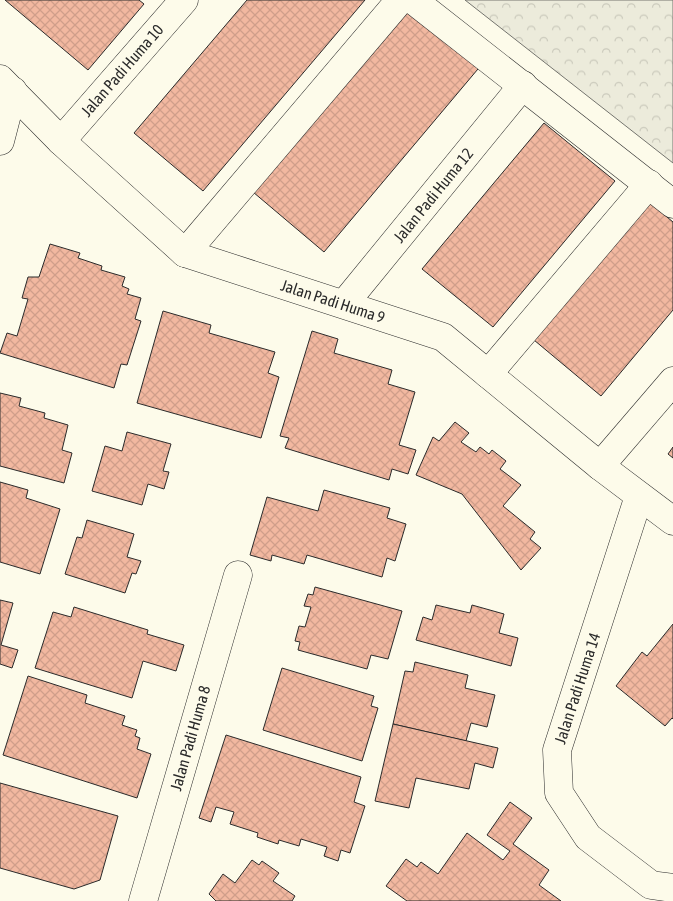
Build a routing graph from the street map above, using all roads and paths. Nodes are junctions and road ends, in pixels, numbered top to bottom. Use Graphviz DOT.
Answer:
graph roads {
  1 [pos="400,0"];
  2 [pos="413,0"];
  3 [pos="174,3"];
  4 [pos="7,85"];
  5 [pos="523,85"];
  6 [pos="0,141"];
  7 [pos="61,141"];
  8 [pos="649,184"];
  9 [pos="673,204"];
  10 [pos="185,254"];
  11 [pos="344,304"];
  12 [pos="488,374"];
  13 [pos="673,381"];
  14 [pos="600,466"];
  15 [pos="639,496"];
  16 [pos="673,521"];
  17 [pos="238,575"];
  18 [pos="673,888"];
  19 [pos="143,901"];
  1 -- 10 [label="street"];
  2 -- 5 [label="street"];
  3 -- 7 [label="street, Jalan Padi Huma 10"];
  4 -- 6 [label="street"];
  4 -- 7 [label="street, Jalan Padi Huma 9"];
  5 -- 8 [label="street"];
  5 -- 11 [label="street, Jalan Padi Huma 12"];
  7 -- 10 [label="street, Jalan Padi Huma 9"];
  8 -- 9 [label="street"];
  8 -- 12 [label="street"];
  10 -- 11 [label="street, Jalan Padi Huma 9"];
  11 -- 12 [label="street, Jalan Padi Huma 9"];
  12 -- 14 [label="street, Jalan Padi Huma 9"];
  13 -- 14 [label="street"];
  14 -- 15 [label="street, Jalan Padi Huma 9"];
  15 -- 16 [label="street, Jalan Padi Huma 9"];
  15 -- 18 [label="street, Jalan Padi Huma 14"];
  17 -- 19 [label="street, Jalan Padi Huma 8"];
}
